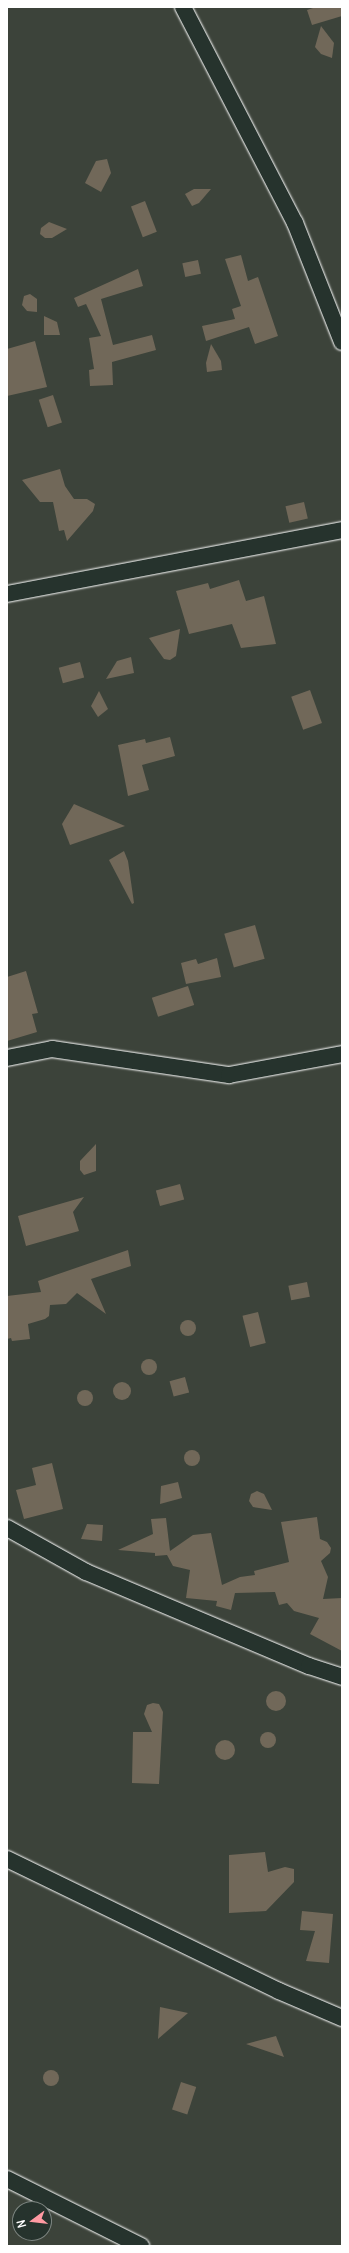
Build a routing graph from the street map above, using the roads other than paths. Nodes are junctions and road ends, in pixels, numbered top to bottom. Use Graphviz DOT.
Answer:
graph roads {
  1 [pos="184,7"];
  2 [pos="342,342"];
  3 [pos="342,530"];
  4 [pos="7,594"];
  5 [pos="342,1054"];
  6 [pos="7,1058"];
  7 [pos="7,1528"];
  8 [pos="342,1677"];
  9 [pos="7,1859"];
  10 [pos="342,2018"];
  11 [pos="7,2179"];
  12 [pos="141,2246"];
  1 -- 2 [label="street"];
  3 -- 4 [label="street"];
  5 -- 6 [label="street"];
  7 -- 8 [label="street"];
  9 -- 10 [label="street"];
  11 -- 12 [label="street"];
}
